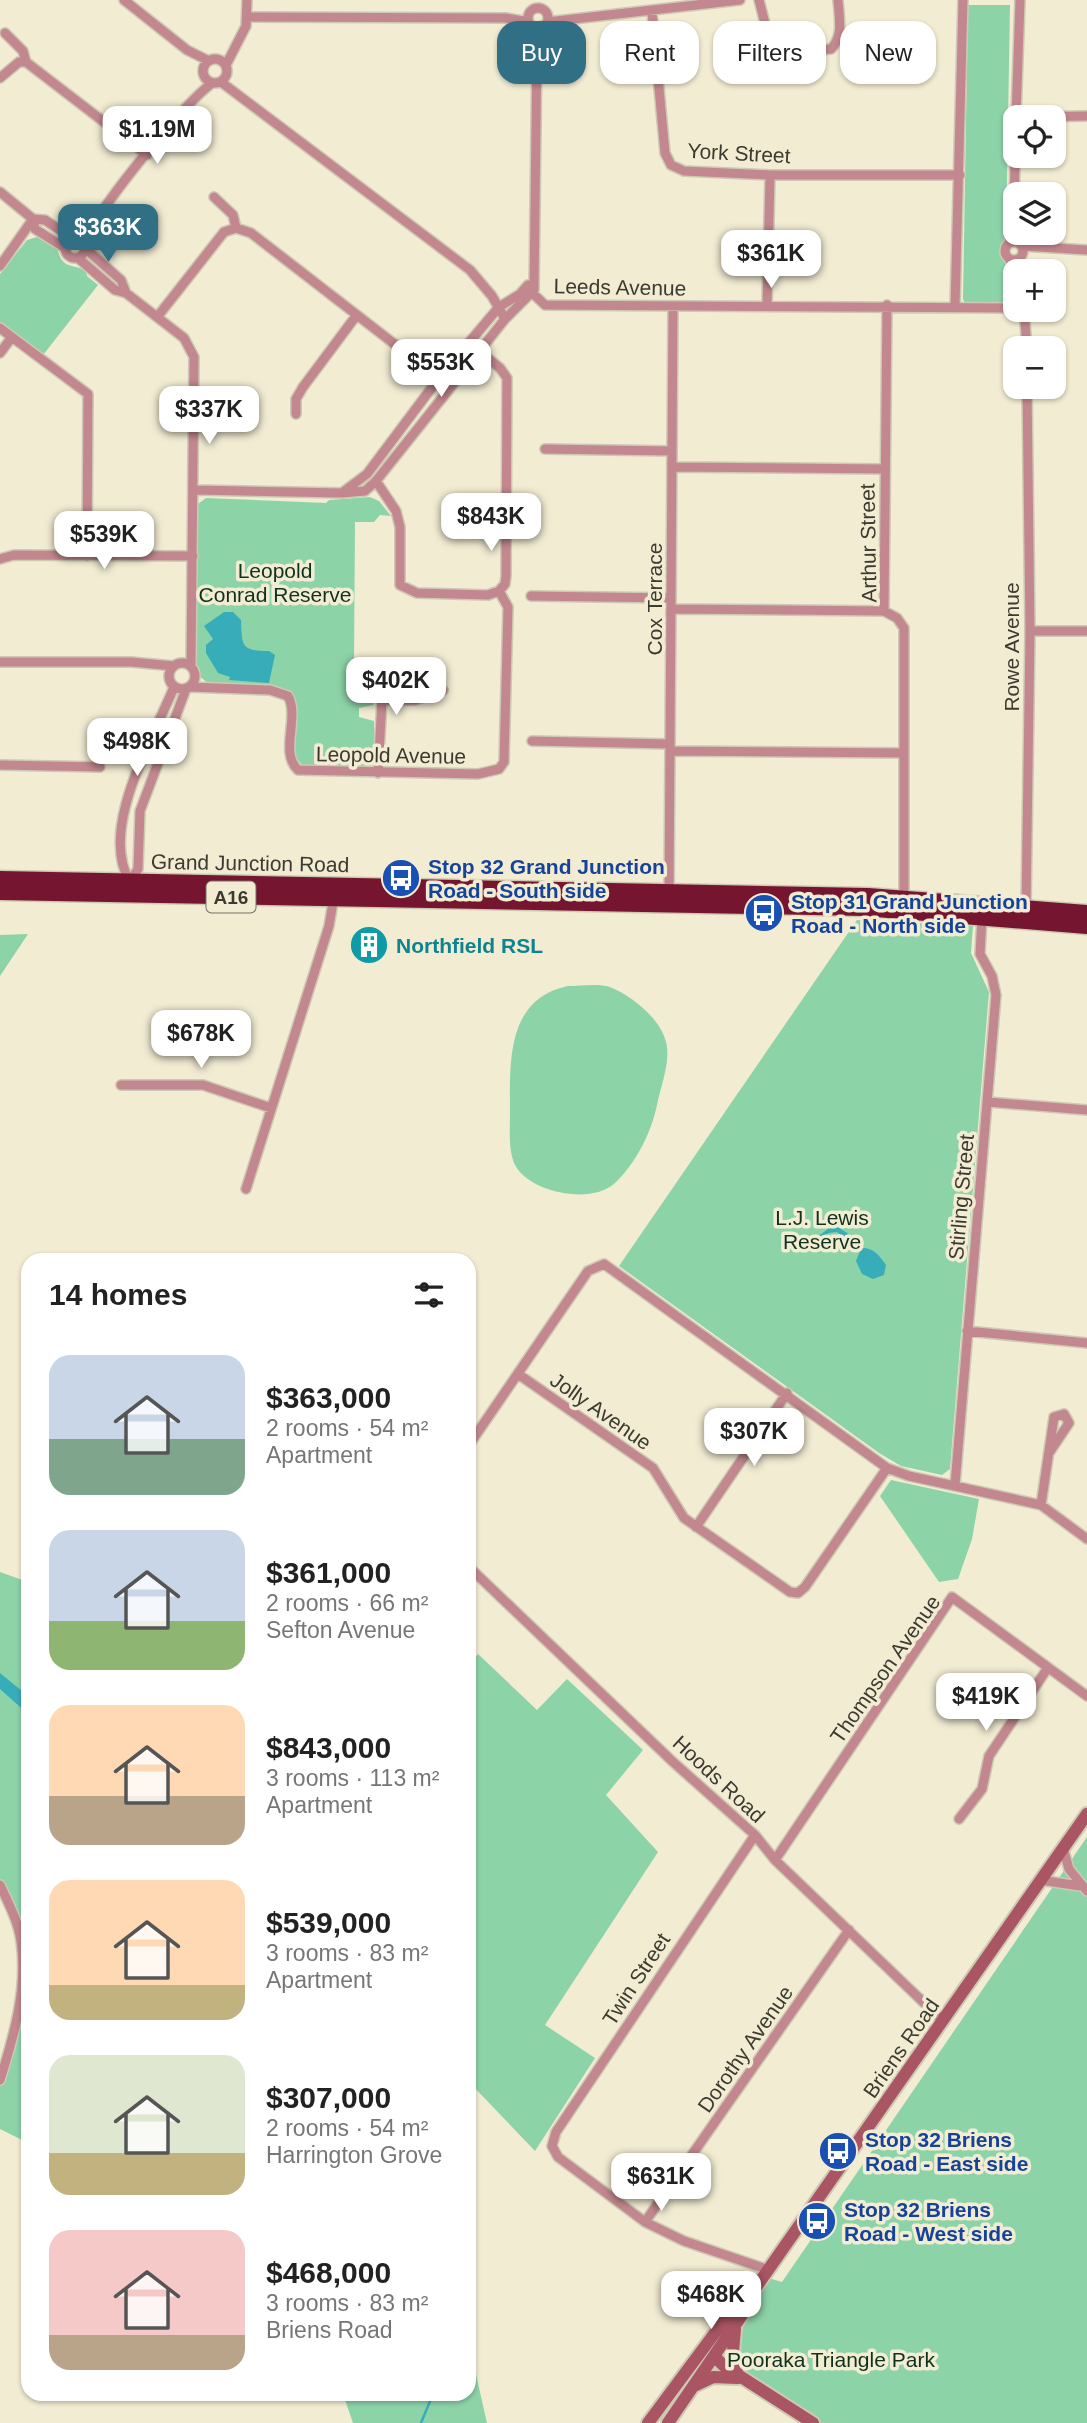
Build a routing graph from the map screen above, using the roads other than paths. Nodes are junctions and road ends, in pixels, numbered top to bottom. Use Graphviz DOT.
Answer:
graph roads {
  1 [pos="124,0"];
  2 [pos="247,0"];
  3 [pos="740,0"];
  4 [pos="759,0"];
  5 [pos="838,0"];
  6 [pos="963,0"];
  7 [pos="1014,0"];
  8 [pos="1020,0"];
  9 [pos="652,12"];
  10 [pos="1018,13"];
  11 [pos="538,14"];
  12 [pos="247,17"];
  13 [pos="5,33"];
  14 [pos="237,42"];
  15 [pos="26,62"];
  16 [pos="213,72"];
  17 [pos="0,78"];
  18 [pos="1016,105"];
  19 [pos="1066,116"];
  20 [pos="1087,116"];
  21 [pos="147,155"];
  22 [pos="960,174"];
  23 [pos="770,175"];
  24 [pos="0,192"];
  25 [pos="214,197"];
  26 [pos="33,219"];
  27 [pos="236,228"];
  28 [pos="80,242"];
  29 [pos="1017,245"];
  30 [pos="1017,245"];
  31 [pos="65,248"];
  32 [pos="1087,250"];
  33 [pos="1017,251"];
  34 [pos="78,258"];
  35 [pos="1016,259"];
  36 [pos="1017,259"];
  37 [pos="0,266"];
  38 [pos="529,290"];
  39 [pos="126,293"];
  40 [pos="767,305"];
  41 [pos="887,305"];
  42 [pos="673,306"];
  43 [pos="499,307"];
  44 [pos="955,307"];
  45 [pos="1003,308"];
  46 [pos="158,316"];
  47 [pos="356,316"];
  48 [pos="505,319"];
  49 [pos="0,328"];
  50 [pos="12,337"];
  51 [pos="469,343"];
  52 [pos="480,352"];
  53 [pos="0,353"];
  54 [pos="439,378"];
  55 [pos="450,387"];
  56 [pos="1027,399"];
  57 [pos="296,414"];
  58 [pos="545,449"];
  59 [pos="672,451"];
  60 [pos="672,467"];
  61 [pos="884,469"];
  62 [pos="376,481"];
  63 [pos="195,490"];
  64 [pos="342,493"];
  65 [pos="0,552"];
  66 [pos="15,555"];
  67 [pos="87,556"];
  68 [pos="193,556"];
  69 [pos="0,559"];
  70 [pos="499,591"];
  71 [pos="531,596"];
  72 [pos="671,598"];
  73 [pos="671,609"];
  74 [pos="884,611"];
  75 [pos="1030,631"];
  76 [pos="1087,631"];
  77 [pos="190,644"];
  78 [pos="0,662"];
  79 [pos="177,664"];
  80 [pos="149,666"];
  81 [pos="194,670"];
  82 [pos="172,684"];
  83 [pos="217,687"];
  84 [pos="188,688"];
  85 [pos="443,690"];
  86 [pos="532,741"];
  87 [pos="670,748"];
  88 [pos="904,753"];
  89 [pos="0,765"];
  90 [pos="100,767"];
  91 [pos="378,773"];
  92 [pos="0,879"];
  93 [pos="129,888"];
  94 [pos="0,892"];
  95 [pos="334,892"];
  96 [pos="904,898"];
  97 [pos="669,899"];
  98 [pos="1026,908"];
  99 [pos="982,911"];
  100 [pos="1087,913"];
  101 [pos="1087,926"];
  102 [pos="121,1085"];
  103 [pos="988,1102"];
  104 [pos="271,1108"];
  105 [pos="1087,1110"];
  106 [pos="246,1189"];
  107 [pos="967,1331"];
  108 [pos="1087,1343"];
  109 [pos="518,1374"];
  110 [pos="787,1394"];
  111 [pos="476,1435"];
  112 [pos="1049,1453"];
  113 [pos="887,1468"];
  114 [pos="954,1485"];
  115 [pos="1041,1505"];
  116 [pos="696,1527"];
  117 [pos="1087,1539"];
  118 [pos="476,1574"];
  119 [pos="1047,1669"];
  120 [pos="1087,1696"];
  121 [pos="1087,1814"];
  122 [pos="959,1819"];
  123 [pos="755,1835"];
  124 [pos="1063,1848"];
  125 [pos="775,1860"];
  126 [pos="1040,1880"];
  127 [pos="0,1885"];
  128 [pos="1083,1888"];
  129 [pos="849,1930"];
  130 [pos="21,1939"];
  131 [pos="21,1995"];
  132 [pos="943,2021"];
  133 [pos="0,2080"];
  134 [pos="645,2222"];
  135 [pos="769,2270"];
  136 [pos="745,2303"];
  137 [pos="735,2325"];
  138 [pos="709,2352"];
  139 [pos="740,2373"];
  140 [pos="693,2387"];
  141 [pos="648,2423"];
  142 [pos="668,2423"];
  143 [pos="813,2423"];
  1 -- 16 [label="street"];
  2 -- 12 [label="street"];
  3 -- 9 [label="street"];
  4 -- 5 [label="street"];
  6 -- 22 [label="street"];
  7 -- 10 [label="street"];
  8 -- 10 [label="street"];
  9 -- 11 [label="street"];
  9 -- 23 [label="street, York Street"];
  10 -- 18 [label="street"];
  11 -- 12 [label="street"];
  11 -- 38 [label="street"];
  12 -- 14 [label="street"];
  13 -- 15 [label="street"];
  14 -- 16 [label="street"];
  14 -- 16 [label="street"];
  15 -- 17 [label="street"];
  15 -- 21 [label="street"];
  16 -- 21 [label="street"];
  16 -- 43 [label="street"];
  19 -- 20 [label="street"];
  21 -- 28 [label="street"];
  22 -- 23 [label="street, York Street"];
  22 -- 44 [label="street"];
  23 -- 40 [label="street"];
  24 -- 26 [label="street"];
  25 -- 27 [label="street"];
  26 -- 28 [label="street"];
  26 -- 31 [label="street"];
  26 -- 37 [label="street"];
  27 -- 46 [label="street"];
  27 -- 47 [label="street"];
  28 -- 31 [label="street"];
  28 -- 34 [label="street"];
  28 -- 39 [label="street"];
  29 -- 33 [label="street"];
  30 -- 33 [label="street"];
  31 -- 34 [label="street"];
  32 -- 33 [label="street"];
  33 -- 35 [label="street"];
  33 -- 36 [label="street"];
  34 -- 39 [label="street"];
  38 -- 42 [label="street, Leeds Avenue"];
  38 -- 43 [label="street"];
  38 -- 48 [label="street"];
  39 -- 46 [label="street"];
  40 -- 41 [label="street, Leeds Avenue"];
  40 -- 42 [label="street, Leeds Avenue"];
  41 -- 44 [label="street, Leeds Avenue"];
  41 -- 61 [label="street, Arthur Street"];
  42 -- 59 [label="street, Cox Terrace"];
  43 -- 48 [label="street"];
  43 -- 51 [label="street"];
  44 -- 45 [label="street, Leeds Avenue"];
  46 -- 63 [label="street"];
  47 -- 54 [label="street"];
  47 -- 57 [label="street"];
  48 -- 52 [label="street"];
  49 -- 50 [label="street"];
  50 -- 53 [label="street"];
  50 -- 67 [label="street"];
  51 -- 52 [label="street"];
  51 -- 54 [label="street"];
  52 -- 55 [label="street"];
  52 -- 70 [label="street"];
  54 -- 55 [label="street"];
  54 -- 64 [label="street"];
  55 -- 62 [label="street"];
  56 -- 75 [label="street, Rowe Avenue"];
  58 -- 59 [label="street"];
  59 -- 60 [label="street, Cox Terrace"];
  60 -- 61 [label="street"];
  60 -- 72 [label="street, Cox Terrace"];
  61 -- 74 [label="street, Arthur Street"];
  62 -- 64 [label="street"];
  62 -- 70 [label="street"];
  63 -- 64 [label="street"];
  63 -- 68 [label="street"];
  65 -- 66 [label="street"];
  66 -- 67 [label="street"];
  66 -- 69 [label="street"];
  67 -- 68 [label="street"];
  68 -- 77 [label="street"];
  70 -- 91 [label="street, Leopold Avenue"];
  71 -- 72 [label="street"];
  72 -- 73 [label="street, Cox Terrace"];
  73 -- 74 [label="street"];
  73 -- 87 [label="street, Cox Terrace"];
  74 -- 88 [label="street, Arthur Street"];
  75 -- 76 [label="street"];
  75 -- 98 [label="street, Rowe Avenue"];
  77 -- 79 [label="street"];
  77 -- 81 [label="street"];
  78 -- 80 [label="street, Leopold Avenue"];
  79 -- 80 [label="street, Leopold Avenue"];
  79 -- 81 [label="street, Leopold Avenue"];
  79 -- 82 [label="street"];
  80 -- 82 [label="street"];
  81 -- 83 [label="street, Leopold Avenue"];
  81 -- 84 [label="street"];
  82 -- 84 [label="street, Leopold Avenue"];
  82 -- 93 [label="street"];
  83 -- 84 [label="street, Leopold Avenue"];
  83 -- 91 [label="street, Leopold Avenue"];
  84 -- 93 [label="street"];
  85 -- 91 [label="street"];
  86 -- 87 [label="street"];
  87 -- 88 [label="street"];
  87 -- 97 [label="street, Cox Terrace"];
  88 -- 96 [label="street, Arthur Street"];
  89 -- 90 [label="street"];
  92 -- 93 [label="highway, Grand Junction Road / A16"];
  93 -- 94 [label="highway, Grand Junction Road / A16"];
  93 -- 95 [label="highway, Grand Junction Road / A16"];
  95 -- 97 [label="highway, Grand Junction Road / A16"];
  95 -- 104 [label="street"];
  96 -- 97 [label="highway, Grand Junction Road / A16"];
  96 -- 99 [label="highway, Grand Junction Road / A16"];
  97 -- 99 [label="highway, Grand Junction Road / A16"];
  98 -- 99 [label="highway, Grand Junction Road / A16"];
  98 -- 100 [label="highway, Grand Junction Road / A16"];
  99 -- 101 [label="highway, Grand Junction Road / A16"];
  99 -- 103 [label="street, Stirling Street"];
  102 -- 104 [label="street"];
  103 -- 105 [label="street"];
  103 -- 107 [label="street, Stirling Street"];
  104 -- 106 [label="street"];
  107 -- 108 [label="street"];
  107 -- 114 [label="street, Stirling Street"];
  109 -- 110 [label="street"];
  109 -- 111 [label="street"];
  109 -- 116 [label="street, Jolly Avenue"];
  110 -- 113 [label="street"];
  110 -- 116 [label="street"];
  112 -- 115 [label="street"];
  113 -- 114 [label="street"];
  113 -- 116 [label="street, Jolly Avenue"];
  114 -- 115 [label="street"];
  115 -- 117 [label="street"];
  118 -- 123 [label="street, Hoods Road"];
  119 -- 120 [label="street, Thompson Avenue"];
  119 -- 122 [label="street"];
  119 -- 125 [label="street, Thompson Avenue"];
  121 -- 124 [label="main road, Briens Road"];
  123 -- 125 [label="street, Hoods Road"];
  123 -- 134 [label="street, Twin Street"];
  124 -- 126 [label="main road, Briens Road"];
  124 -- 128 [label="street"];
  125 -- 129 [label="street, Hoods Road"];
  126 -- 128 [label="street"];
  126 -- 132 [label="main road, Briens Road"];
  127 -- 130 [label="street"];
  129 -- 132 [label="street, Hoods Road"];
  129 -- 134 [label="street, Dorothy Avenue"];
  131 -- 133 [label="street"];
  132 -- 135 [label="main road, Briens Road"];
  134 -- 135 [label="street"];
  135 -- 136 [label="main road, Briens Road"];
  136 -- 137 [label="main road, Briens Road"];
  136 -- 138 [label="main road, Briens Road"];
  137 -- 138 [label="main road, Briens Road"];
  137 -- 139 [label="main road"];
  138 -- 139 [label="main road"];
  138 -- 140 [label="main road"];
  138 -- 141 [label="main road"];
  139 -- 140 [label="main road"];
  139 -- 143 [label="main road"];
  140 -- 142 [label="main road"];
}
